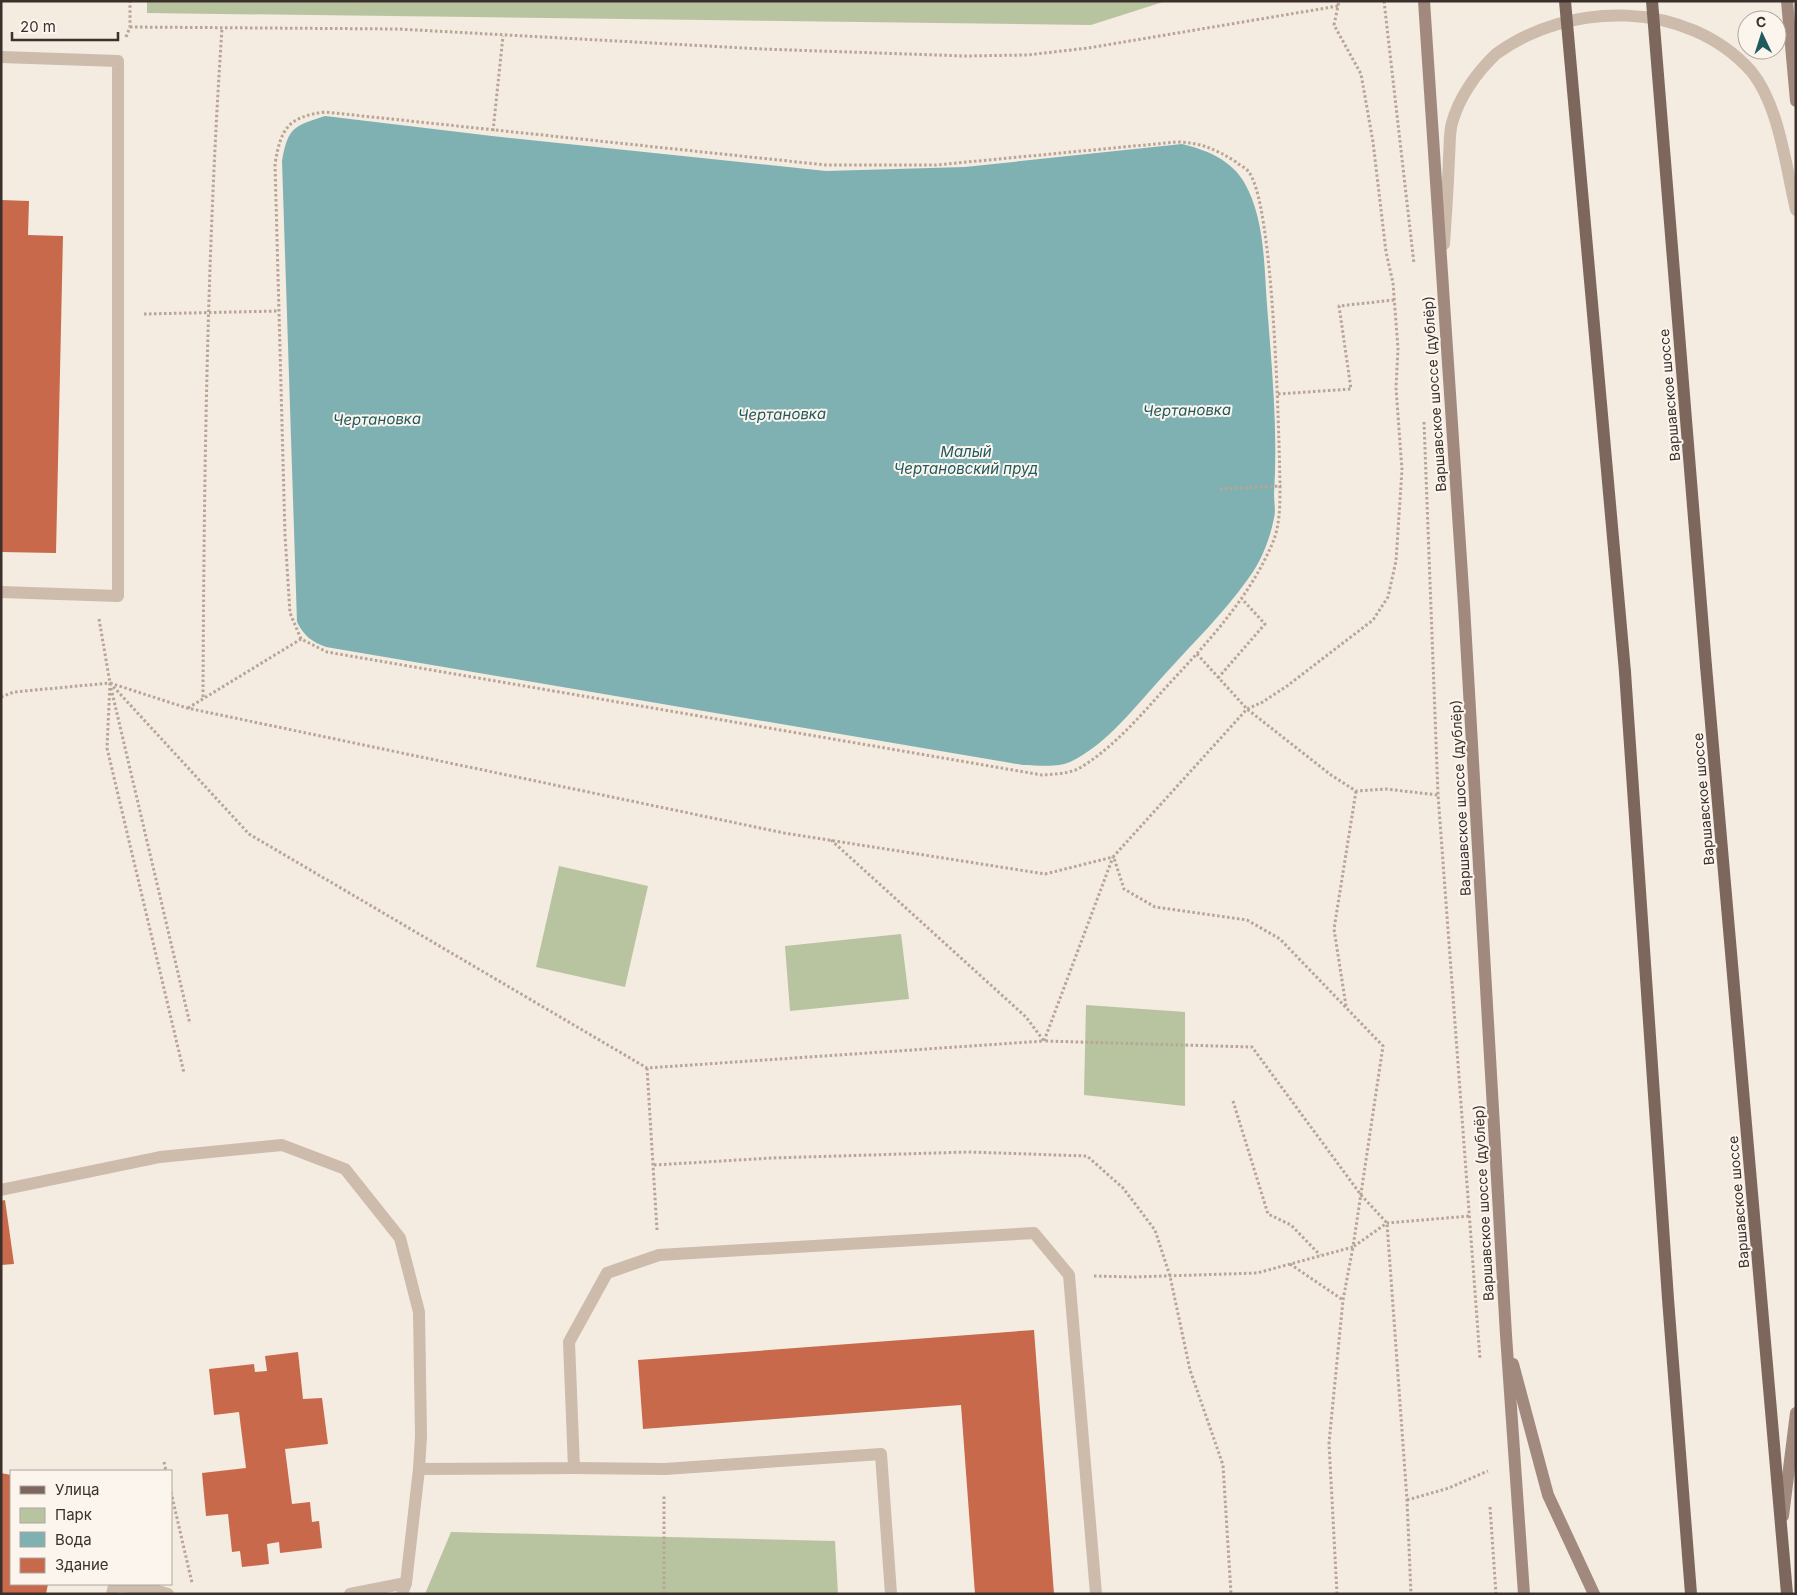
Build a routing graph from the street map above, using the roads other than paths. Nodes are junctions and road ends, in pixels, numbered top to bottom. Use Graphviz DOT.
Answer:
graph roads {
  1 [pos="1424,1"];
  2 [pos="1565,1"];
  3 [pos="1652,1"];
  4 [pos="1787,1"];
  5 [pos="1,57"];
  6 [pos="1796,101"];
  7 [pos="1796,210"];
  8 [pos="1442,284"];
  9 [pos="1,592"];
  10 [pos="1,1190"];
  11 [pos="1506,1335"];
  12 [pos="1796,1413"];
  13 [pos="574,1468"];
  14 [pos="419,1469"];
  15 [pos="1782,1529"];
  16 [pos="404,1589"];
  17 [pos="112,1594"];
  18 [pos="168,1594"];
  19 [pos="350,1594"];
  20 [pos="891,1594"];
  21 [pos="1096,1594"];
  22 [pos="1524,1594"];
  23 [pos="1594,1594"];
  24 [pos="1691,1594"];
  25 [pos="1787,1594"];
  1 -- 8 [label="main road, Варшавское шоссе (дублёр)"];
  2 -- 24 [label="main road, bridge"];
  3 -- 15 [label="main road, Варшавское шоссе, bridge"];
  4 -- 6 [label="main road"];
  5 -- 9 [label="street"];
  7 -- 8 [label="street"];
  8 -- 11 [label="main road, Варшавское шоссе (дублёр)"];
  10 -- 14 [label="street"];
  11 -- 22 [label="main road, Варшавское шоссе (дублёр)"];
  11 -- 23 [label="main road"];
  12 -- 15 [label="main road"];
  13 -- 14 [label="street"];
  13 -- 20 [label="street"];
  13 -- 21 [label="street"];
  14 -- 16 [label="street"];
  15 -- 25 [label="main road, Варшавское шоссе"];
  16 -- 19 [label="street"];
  17 -- 18 [label="street"];
}
